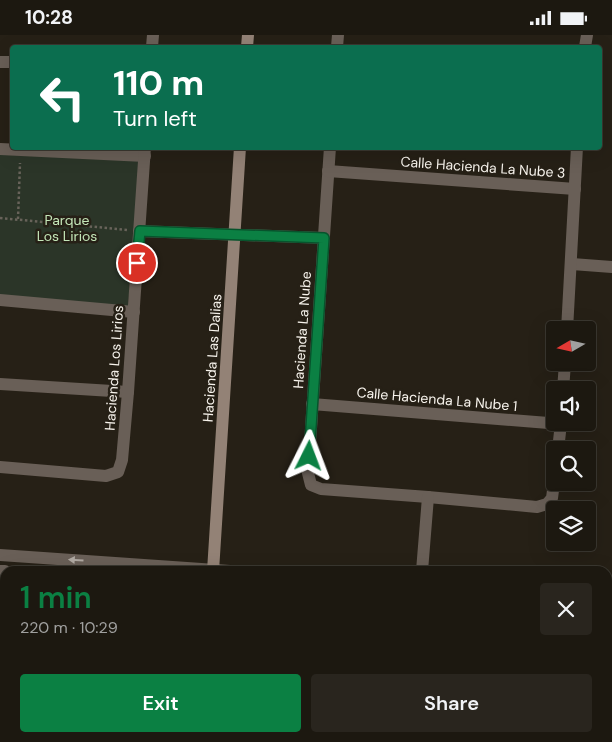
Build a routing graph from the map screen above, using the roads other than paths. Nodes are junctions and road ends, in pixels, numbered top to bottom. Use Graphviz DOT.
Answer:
graph roads {
  1 [pos="21,150"];
  2 [pos="240,150"];
  3 [pos="330,150"];
  4 [pos="577,150"];
  5 [pos="145,152"];
  6 [pos="328,171"];
  7 [pos="575,189"];
  8 [pos="140,231"];
  9 [pos="235,234"];
  10 [pos="324,238"];
  11 [pos="572,263"];
  12 [pos="612,267"];
  13 [pos="0,300"];
  14 [pos="134,312"];
  15 [pos="568,321"];
  16 [pos="0,384"];
  17 [pos="128,391"];
  18 [pos="312,404"];
  19 [pos="546,422"];
  20 [pos="0,467"];
  21 [pos="553,491"];
  22 [pos="428,497"];
  23 [pos="0,555"];
  24 [pos="146,566"];
  25 [pos="213,566"];
  26 [pos="422,566"];
  1 -- 5 [label="street"];
  2 -- 9 [label="street, Hacienda Las Dalias"];
  3 -- 6 [label="street, Hacienda La Nube"];
  4 -- 7 [label="street"];
  5 -- 8 [label="street, Hacienda Los Lirios"];
  6 -- 7 [label="street, Calle Hacienda La Nube 3"];
  6 -- 10 [label="street, Hacienda La Nube"];
  7 -- 11 [label="street"];
  8 -- 9 [label="street"];
  8 -- 14 [label="street, Hacienda Los Lirios"];
  9 -- 10 [label="street"];
  9 -- 25 [label="street, Hacienda Las Dalias"];
  10 -- 18 [label="street, Hacienda La Nube"];
  11 -- 12 [label="street"];
  11 -- 15 [label="street"];
  13 -- 14 [label="street"];
  14 -- 17 [label="street, Hacienda Los Lirios"];
  16 -- 17 [label="street"];
  17 -- 20 [label="street, Hacienda Los Lirios"];
  18 -- 19 [label="street, Calle Hacienda La Nube 1"];
  18 -- 22 [label="street, Hacienda La Nube"];
  21 -- 22 [label="street, Hacienda La Nube"];
  22 -- 26 [label="street"];
  24 -- 23 [label="street, one-way"];
}
